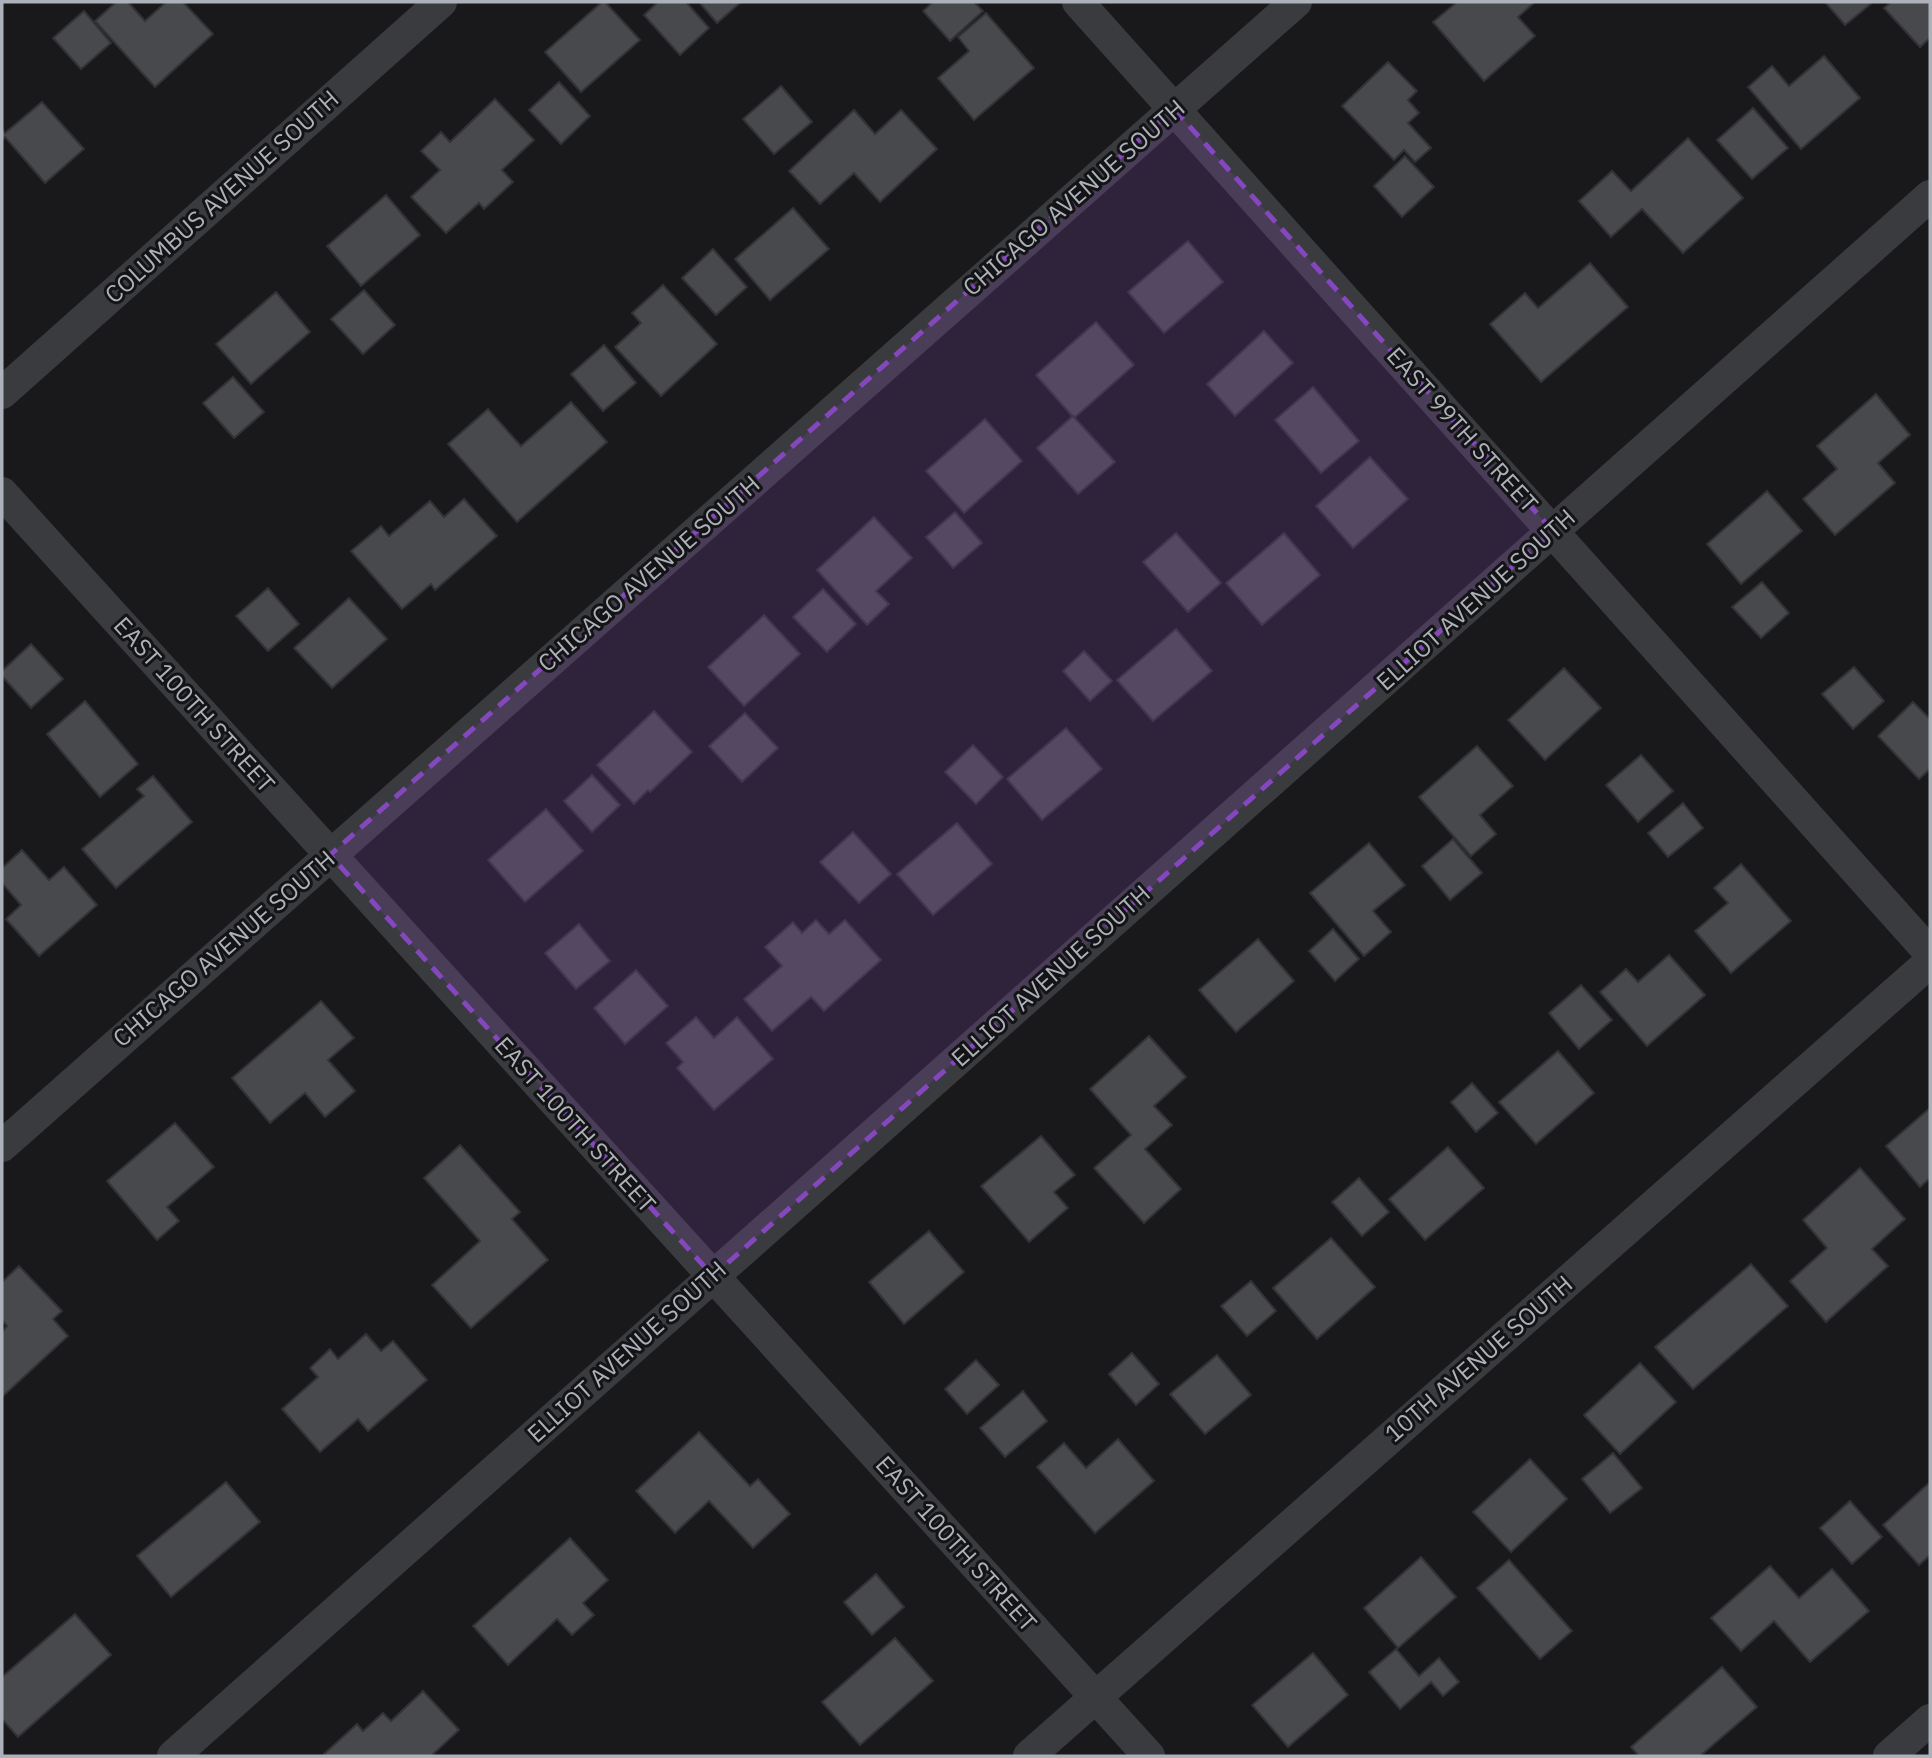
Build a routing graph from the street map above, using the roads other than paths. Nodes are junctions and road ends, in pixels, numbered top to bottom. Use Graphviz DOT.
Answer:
graph roads {
  1 [pos="441,2"];
  2 [pos="1078,2"];
  3 [pos="1296,2"];
  4 [pos="1174,109"];
  5 [pos="1930,196"];
  6 [pos="2,393"];
  7 [pos="2,493"];
  8 [pos="1553,531"];
  9 [pos="330,855"];
  10 [pos="1930,953"];
  11 [pos="1930,962"];
  12 [pos="2,1146"];
  13 [pos="713,1276"];
  14 [pos="1095,1698"];
  15 [pos="1930,1720"];
  16 [pos="173,1756"];
  17 [pos="1029,1756"];
  18 [pos="1149,1756"];
  19 [pos="1889,1756"];
  1 -- 6 [label="street, COLUMBUS AVENUE SOUTH"];
  2 -- 4 [label="street, EAST 99TH STREET"];
  3 -- 4 [label="street, CHICAGO AVENUE SOUTH"];
  4 -- 8 [label="street, EAST 99TH STREET"];
  4 -- 9 [label="street, CHICAGO AVENUE SOUTH"];
  5 -- 8 [label="street, ELLIOT AVENUE SOUTH"];
  7 -- 9 [label="street, EAST 100TH STREET"];
  8 -- 10 [label="street, EAST 99TH STREET"];
  8 -- 13 [label="street, ELLIOT AVENUE SOUTH"];
  9 -- 12 [label="street, CHICAGO AVENUE SOUTH"];
  9 -- 13 [label="street, EAST 100TH STREET"];
  11 -- 14 [label="street, 10TH AVENUE SOUTH"];
  13 -- 14 [label="street, EAST 100TH STREET"];
  13 -- 16 [label="street, ELLIOT AVENUE SOUTH"];
  14 -- 17 [label="street, 10TH AVENUE SOUTH"];
  14 -- 18 [label="street, EAST 100TH STREET"];
  15 -- 19 [label="street"];
}
